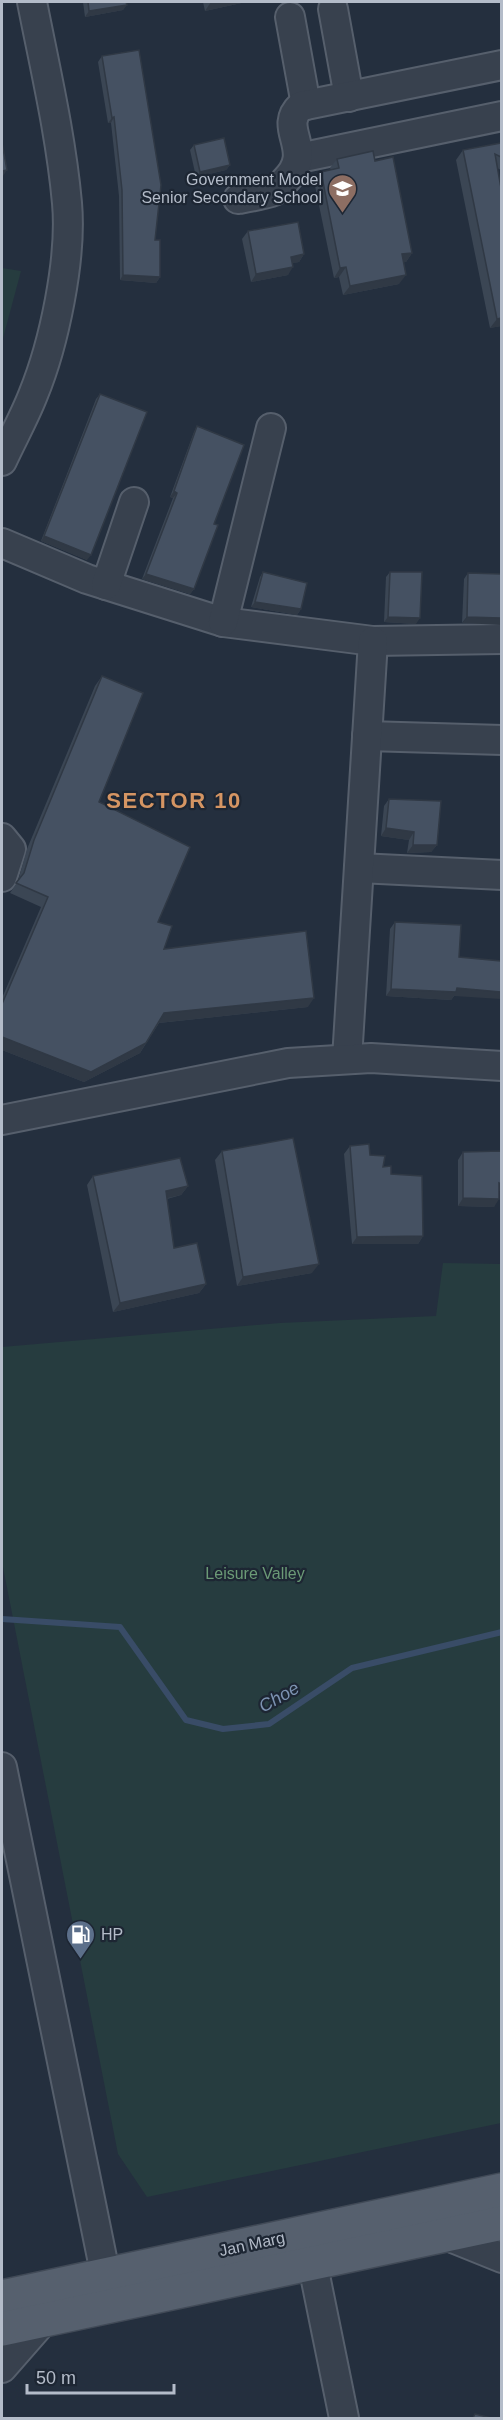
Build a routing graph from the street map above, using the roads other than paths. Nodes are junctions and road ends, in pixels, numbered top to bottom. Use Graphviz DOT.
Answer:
graph roads {
  1 [pos="32,2"];
  2 [pos="333,9"];
  3 [pos="290,17"];
  4 [pos="501,65"];
  5 [pos="349,96"];
  6 [pos="306,105"];
  7 [pos="501,117"];
  8 [pos="299,158"];
  9 [pos="238,199"];
  10 [pos="271,428"];
  11 [pos="2,461"];
  12 [pos="134,502"];
  13 [pos="2,543"];
  14 [pos="106,585"];
  15 [pos="223,622"];
  16 [pos="501,639"];
  17 [pos="372,640"];
  18 [pos="367,735"];
  19 [pos="501,740"];
  20 [pos="2,838"];
  21 [pos="359,868"];
  22 [pos="501,875"];
  23 [pos="2,877"];
  24 [pos="347,1059"];
  25 [pos="501,1066"];
  26 [pos="2,1120"];
  27 [pos="2,1767"];
  28 [pos="501,2190"];
  29 [pos="501,2223"];
  30 [pos="306,2232"];
  31 [pos="445,2235"];
  32 [pos="501,2258"];
  33 [pos="312,2263"];
  34 [pos="108,2290"];
  35 [pos="2,2297"];
  36 [pos="44,2320"];
  37 [pos="2,2329"];
  38 [pos="2,2368"];
  39 [pos="344,2418"];
  1 -- 11 [label="street"];
  2 -- 5 [label="street"];
  3 -- 6 [label="street"];
  4 -- 5 [label="street"];
  5 -- 6 [label="street"];
  6 -- 8 [label="street"];
  7 -- 8 [label="street"];
  8 -- 9 [label="street"];
  10 -- 15 [label="street"];
  12 -- 14 [label="street"];
  13 -- 14 [label="street"];
  14 -- 15 [label="street"];
  15 -- 17 [label="street"];
  16 -- 17 [label="street"];
  17 -- 18 [label="street"];
  18 -- 19 [label="street"];
  18 -- 21 [label="street"];
  20 -- 23 [label="street"];
  21 -- 22 [label="street"];
  21 -- 24 [label="street"];
  24 -- 25 [label="street"];
  24 -- 26 [label="street"];
  27 -- 34 [label="street"];
  28 -- 30 [label="main road, Jan Marg"];
  29 -- 31 [label="main road, Jan Marg"];
  30 -- 33 [label="street"];
  30 -- 34 [label="main road, Jan Marg"];
  31 -- 32 [label="street"];
  31 -- 33 [label="main road, Jan Marg"];
  33 -- 34 [label="main road, Jan Marg"];
  33 -- 39 [label="street"];
  34 -- 35 [label="main road, Jan Marg"];
  34 -- 36 [label="main road, Jan Marg"];
  36 -- 37 [label="main road, Jan Marg"];
  36 -- 38 [label="street"];
}
